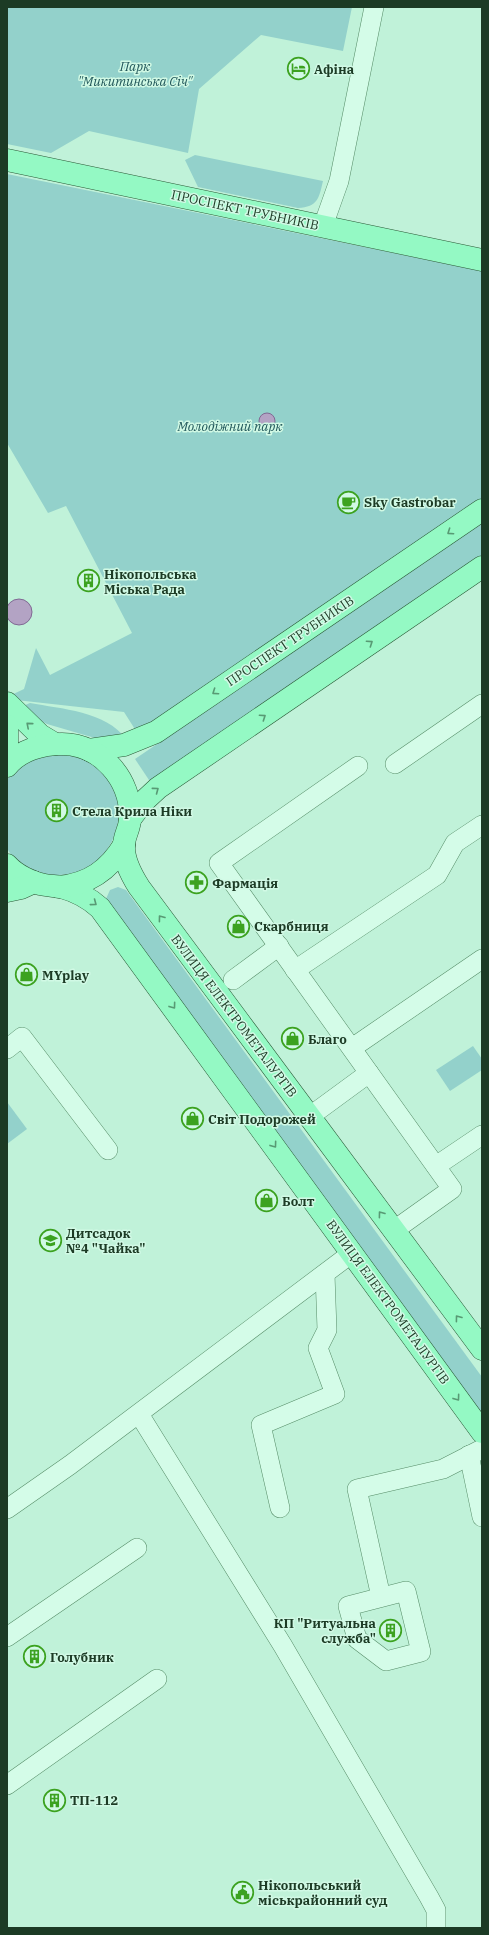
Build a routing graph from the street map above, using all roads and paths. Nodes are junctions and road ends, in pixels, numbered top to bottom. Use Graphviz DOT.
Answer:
graph roads {
  1 [pos="374,7"];
  2 [pos="7,160"];
  3 [pos="323,226"];
  4 [pos="482,260"];
  5 [pos="482,510"];
  6 [pos="482,567"];
  7 [pos="7,703"];
  8 [pos="482,704"];
  9 [pos="7,726"];
  10 [pos="55,744"];
  11 [pos="7,750"];
  12 [pos="89,750"];
  13 [pos="395,764"];
  14 [pos="7,766"];
  15 [pos="358,766"];
  16 [pos="130,819"];
  17 [pos="482,825"];
  18 [pos="124,845"];
  19 [pos="7,865"];
  20 [pos="59,886"];
  21 [pos="17,890"];
  22 [pos="279,946"];
  23 [pos="482,959"];
  24 [pos="295,970"];
  25 [pos="232,980"];
  26 [pos="352,1048"];
  27 [pos="7,1049"];
  28 [pos="369,1073"];
  29 [pos="309,1118"];
  30 [pos="482,1135"];
  31 [pos="108,1150"];
  32 [pos="436,1166"];
  33 [pos="393,1231"];
  34 [pos="352,1253"];
  35 [pos="325,1274"];
  36 [pos="482,1349"];
  37 [pos="139,1414"];
  38 [pos="482,1432"];
  39 [pos="475,1452"];
  40 [pos="280,1508"];
  41 [pos="7,1509"];
  42 [pos="482,1517"];
  43 [pos="137,1548"];
  44 [pos="381,1598"];
  45 [pos="7,1637"];
  46 [pos="157,1679"];
  47 [pos="7,1785"];
  48 [pos="436,1928"];
  1 -- 3 [label="street"];
  2 -- 3 [label="main road, ПРОСПЕКТ ТРУБНИКІВ"];
  3 -- 4 [label="main road, ПРОСПЕКТ ТРУБНИКІВ"];
  5 -- 12 [label="main road, ПРОСПЕКТ ТРУБНИКІВ, one-way"];
  16 -- 6 [label="main road, one-way"];
  10 -- 7 [label="main road, one-way"];
  8 -- 13 [label="street"];
  9 -- 11 [label="main road"];
  10 -- 12 [label="main road, ВУЛИЦЯ ЕЛЕКТРОМЕТАЛУРГІВ"];
  10 -- 14 [label="main road"];
  12 -- 16 [label="main road, ВУЛИЦЯ ЕЛЕКТРОМЕТАЛУРГІВ"];
  15 -- 22 [label="street"];
  16 -- 18 [label="main road, ВУЛИЦЯ ЕЛЕКТРОМЕТАЛУРГІВ"];
  17 -- 24 [label="street"];
  18 -- 20 [label="main road"];
  29 -- 18 [label="main road, ВУЛИЦЯ ЕЛЕКТРОМЕТАЛУРГІВ, one-way"];
  19 -- 21 [label="main road, ВУЛИЦЯ ЕЛЕКТРОМЕТАЛУРГІВ"];
  20 -- 21 [label="main road, ВУЛИЦЯ ЕЛЕКТРОМЕТАЛУРГІВ"];
  20 -- 34 [label="main road, ВУЛИЦЯ ЕЛЕКТРОМЕТАЛУРГІВ, one-way"];
  22 -- 24 [label="street"];
  22 -- 25 [label="street"];
  23 -- 26 [label="street"];
  24 -- 26 [label="street"];
  26 -- 28 [label="street"];
  27 -- 31 [label="street"];
  28 -- 29 [label="street"];
  28 -- 32 [label="street"];
  33 -- 29 [label="main road, ВУЛИЦЯ ЕЛЕКТРОМЕТАЛУРГІВ, one-way"];
  30 -- 32 [label="street"];
  32 -- 33 [label="street"];
  36 -- 33 [label="main road, ВУЛИЦЯ ЕЛЕКТРОМЕТАЛУРГІВ, one-way"];
  34 -- 35 [label="street"];
  34 -- 38 [label="main road, ВУЛИЦЯ ЕЛЕКТРОМЕТАЛУРГІВ, one-way"];
  35 -- 37 [label="street"];
  35 -- 40 [label="street"];
  37 -- 41 [label="street"];
  37 -- 48 [label="street"];
  39 -- 42 [label="street"];
  39 -- 44 [label="street"];
  43 -- 45 [label="street"];
  46 -- 47 [label="street"];
}
